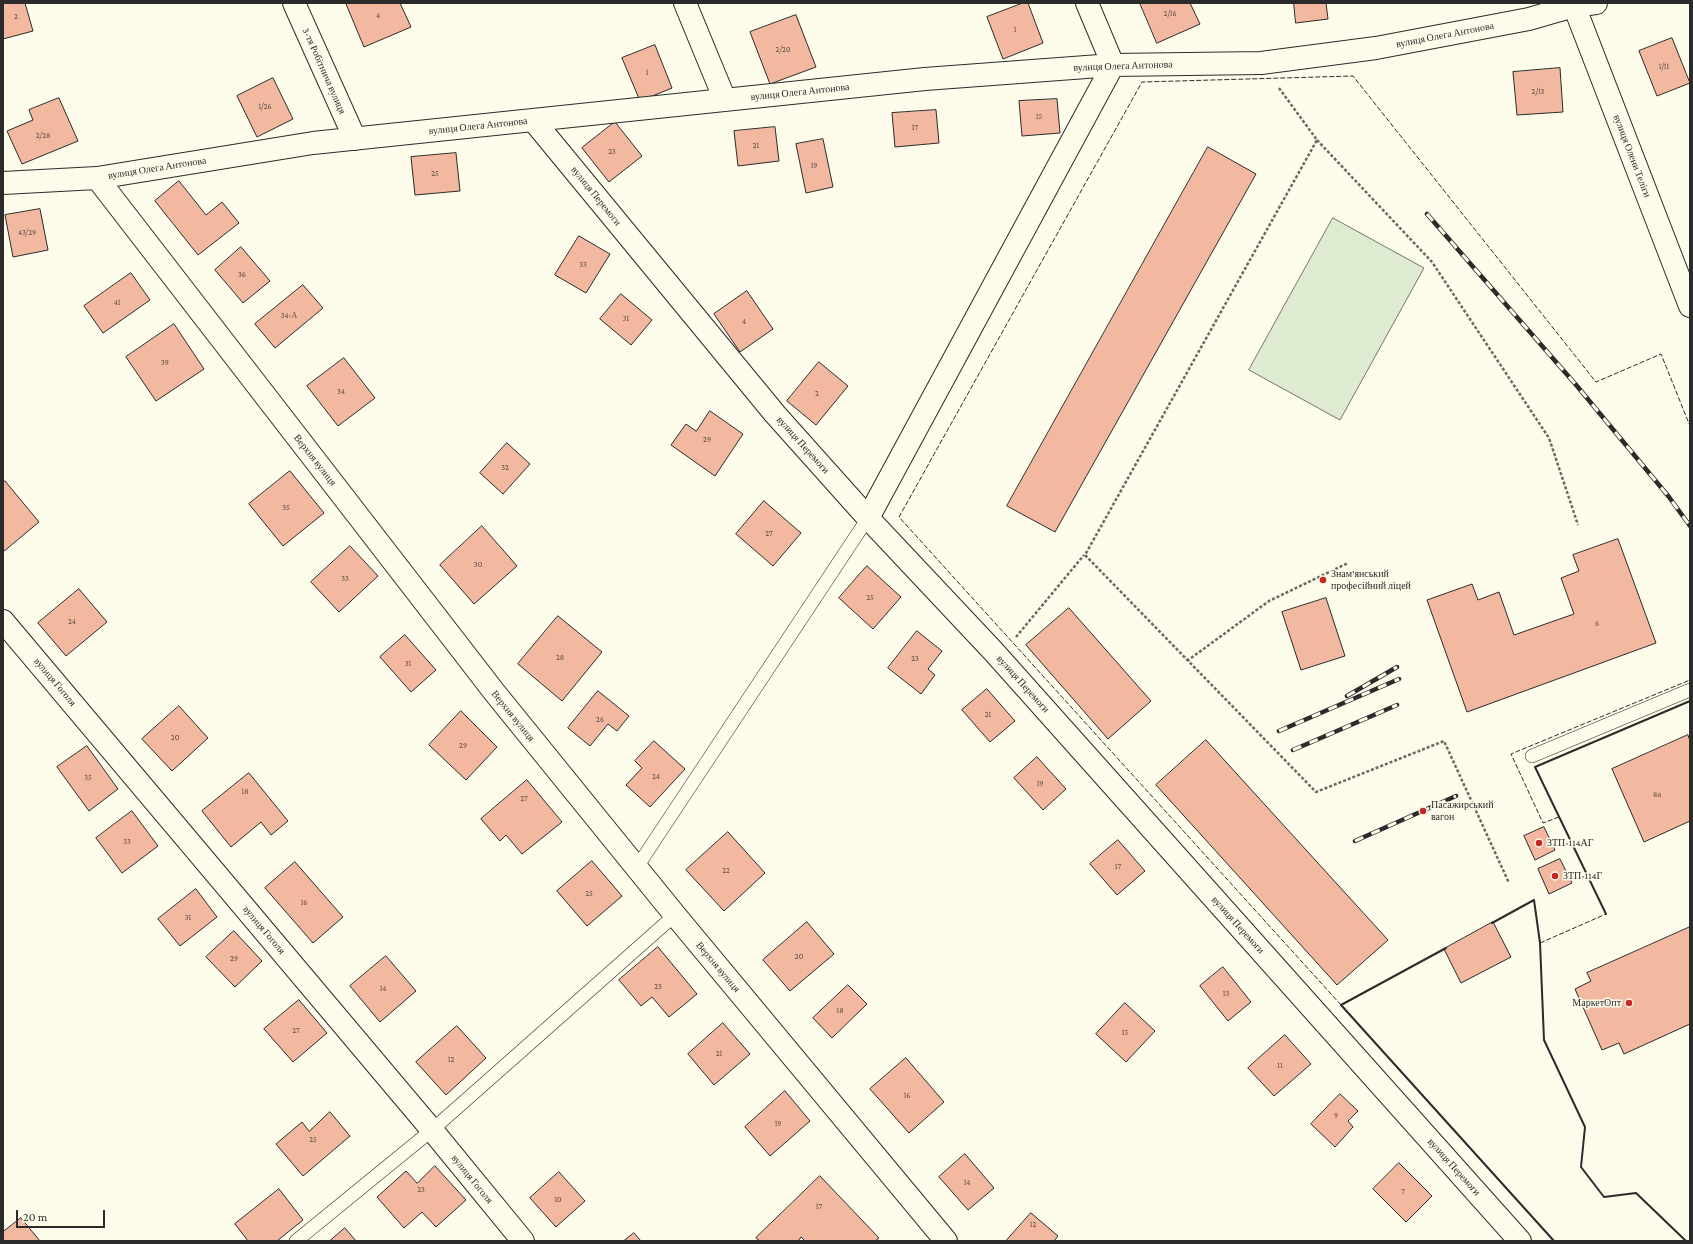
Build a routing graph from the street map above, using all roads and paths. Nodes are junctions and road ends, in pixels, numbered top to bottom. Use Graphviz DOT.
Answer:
graph roads {
  1 [pos="294,3"];
  2 [pos="685,3"];
  3 [pos="1087,3"];
  4 [pos="1596,3"];
  5 [pos="1574,4"];
  6 [pos="1261,63"];
  7 [pos="1113,65"];
  8 [pos="725,100"];
  9 [pos="533,120"];
  10 [pos="354,139"];
  11 [pos="1317,140"];
  12 [pos="97,178"];
  13 [pos="3,183"];
  14 [pos="1690,306"];
  15 [pos="868,518"];
  16 [pos="1578,525"];
  17 [pos="1085,555"];
  18 [pos="1348,563"];
  19 [pos="3,621"];
  20 [pos="994,652"];
  21 [pos="1187,661"];
  22 [pos="1690,690"];
  23 [pos="1532,756"];
  24 [pos="637,867"];
  25 [pos="1509,883"];
  26 [pos="675,915"];
  27 [pos="432,1130"];
  28 [pos="296,1241"];
  29 [pos="523,1241"];
  30 [pos="946,1241"];
  31 [pos="1520,1241"];
  1 -- 10 [label="street, 3-тя Робітнича вулиця"];
  2 -- 8 [label="street"];
  3 -- 7 [label="street"];
  4 -- 5 [label="street, вулиця Олега Антонова"];
  5 -- 6 [label="street, вулиця Олега Антонова"];
  5 -- 14 [label="street, вулиця Олени Теліги"];
  6 -- 7 [label="street, вулиця Олега Антонова"];
  6 -- 11 [label="path"];
  7 -- 8 [label="street, вулиця Олега Антонова"];
  7 -- 15 [label="street"];
  8 -- 9 [label="street, вулиця Олега Антонова"];
  9 -- 10 [label="street, вулиця Олега Антонова"];
  9 -- 15 [label="street, вулиця Перемоги"];
  10 -- 12 [label="street, вулиця Олега Антонова"];
  11 -- 16 [label="path"];
  11 -- 17 [label="path"];
  12 -- 13 [label="street, вулиця Олега Антонова"];
  12 -- 24 [label="street, Верхня вулиця"];
  15 -- 20 [label="street, вулиця Перемоги"];
  15 -- 24 [label="lane"];
  17 -- 20 [label="path"];
  17 -- 21 [label="path"];
  18 -- 21 [label="path"];
  19 -- 27 [label="street, вулиця Гоголя"];
  20 -- 31 [label="street, вулиця Перемоги"];
  21 -- 25 [label="path"];
  22 -- 23 [label="lane"];
  24 -- 26 [label="street, Верхня вулиця"];
  26 -- 27 [label="lane"];
  26 -- 30 [label="street, Верхня вулиця"];
  27 -- 28 [label="lane"];
  27 -- 29 [label="street, вулиця Гоголя"];
}
